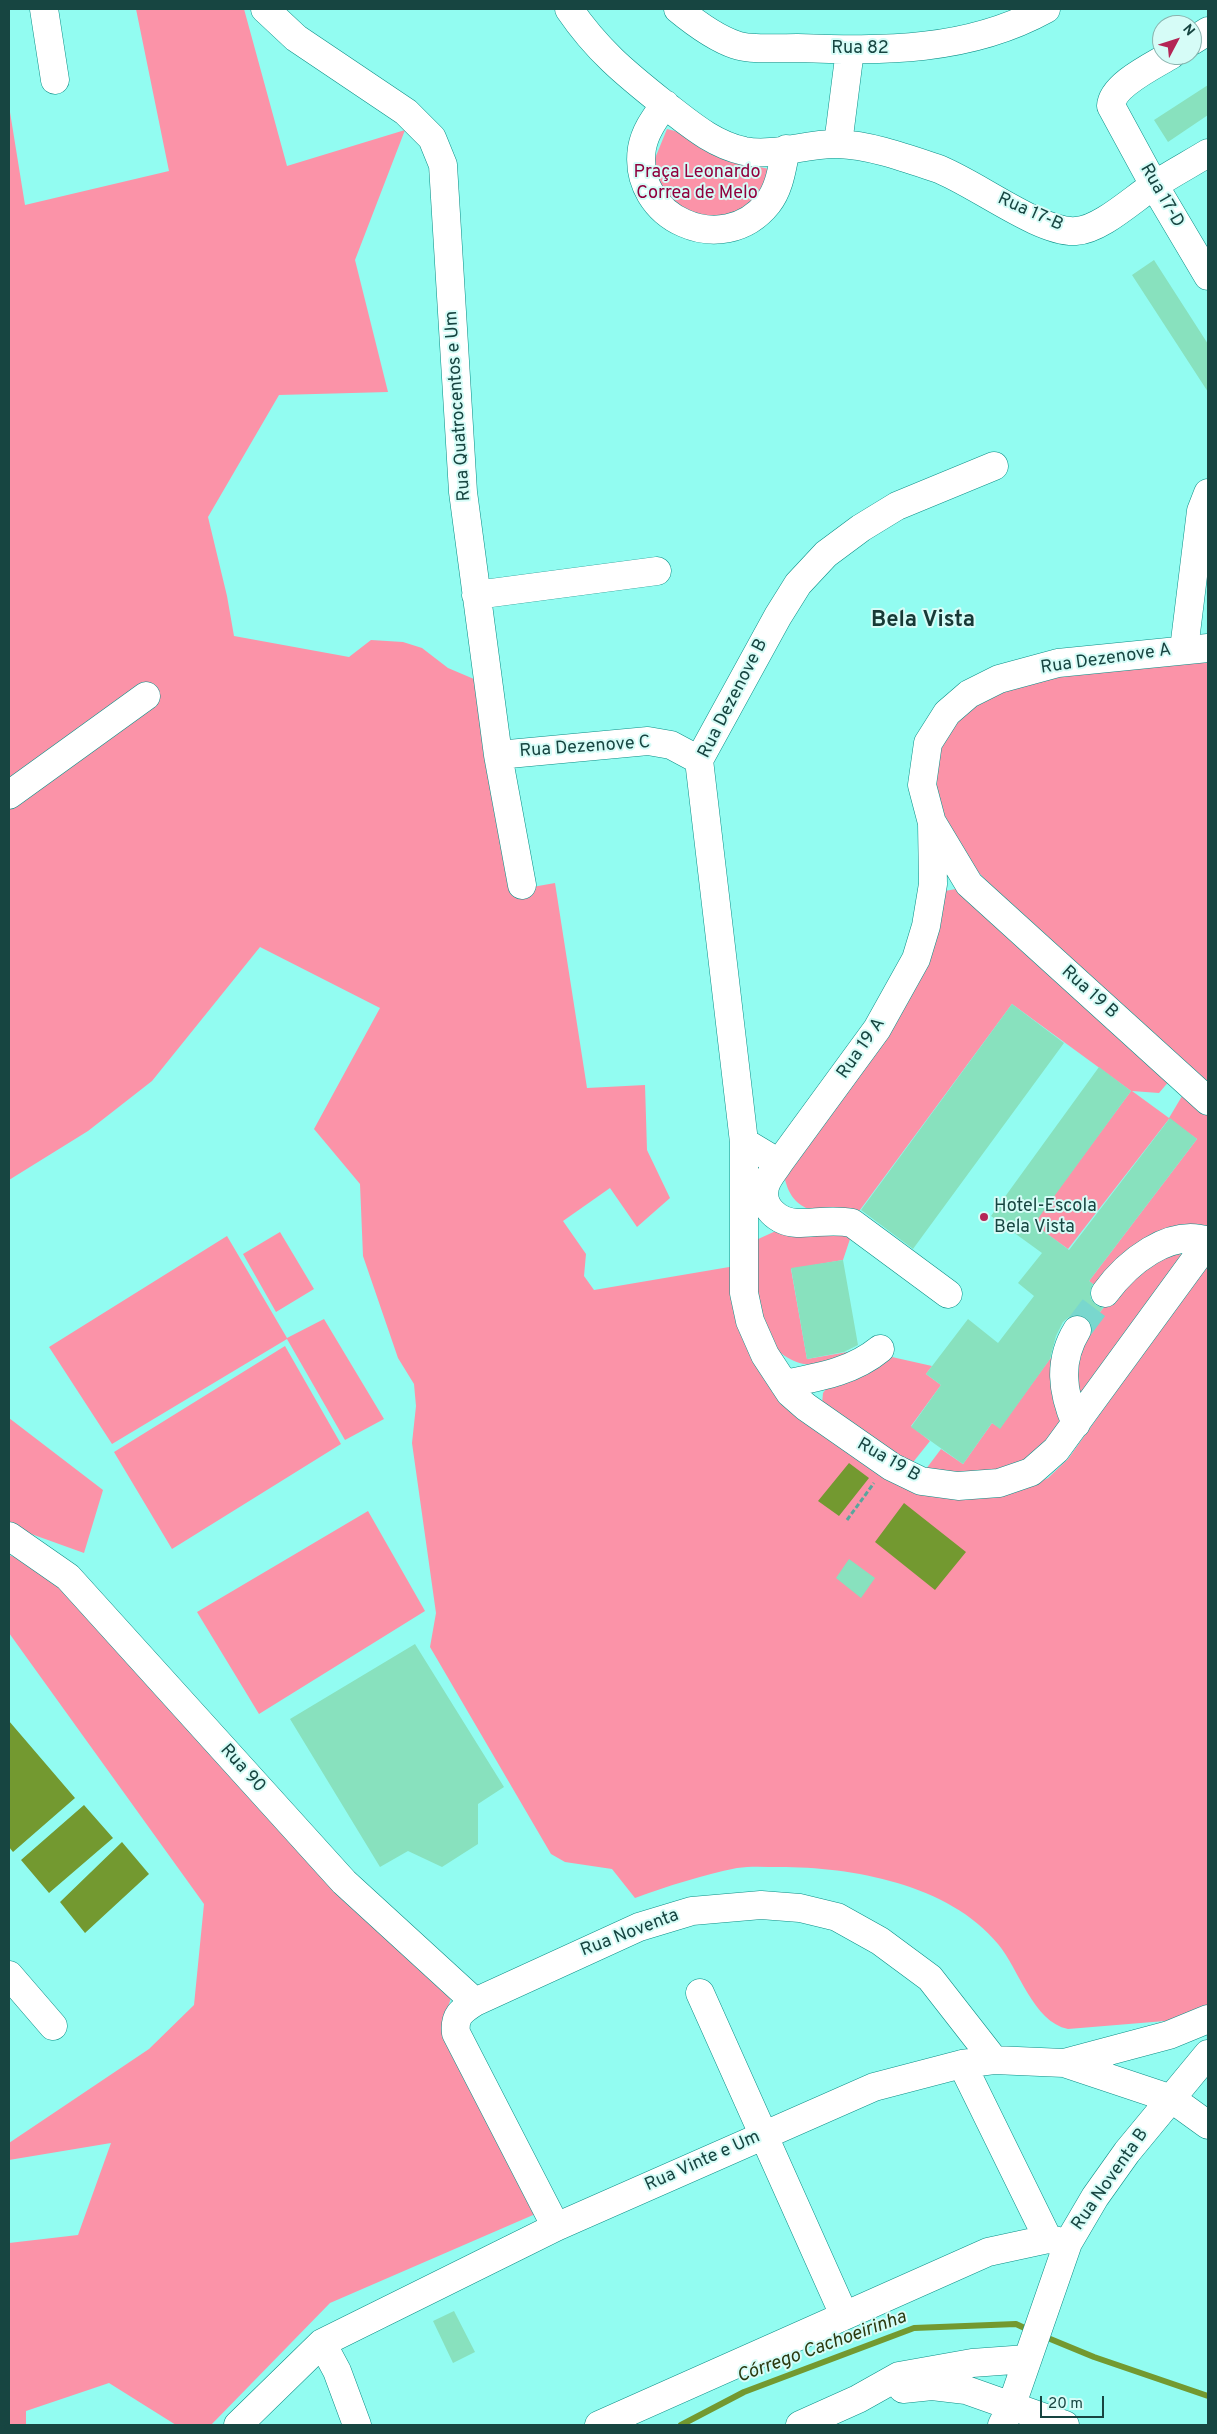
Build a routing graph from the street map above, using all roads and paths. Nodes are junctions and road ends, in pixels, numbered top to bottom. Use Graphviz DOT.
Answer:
graph roads {
  1 [pos="44,9"];
  2 [pos="265,9"];
  3 [pos="568,9"];
  4 [pos="678,9"];
  5 [pos="1046,9"];
  6 [pos="850,50"];
  7 [pos="1155,65"];
  8 [pos="56,80"];
  9 [pos="665,104"];
  10 [pos="838,144"];
  11 [pos="786,149"];
  12 [pos="1208,153"];
  13 [pos="1154,185"];
  14 [pos="1208,276"];
  15 [pos="994,466"];
  16 [pos="1208,493"];
  17 [pos="657,571"];
  18 [pos="476,595"];
  19 [pos="1196,649"];
  20 [pos="146,696"];
  21 [pos="498,756"];
  22 [pos="699,760"];
  23 [pos="9,795"];
  24 [pos="932,823"];
  25 [pos="933,884"];
  26 [pos="969,884"];
  27 [pos="522,885"];
  28 [pos="1208,1101"];
  29 [pos="744,1142"];
  30 [pos="779,1163"];
  31 [pos="1208,1242"];
  32 [pos="1105,1293"];
  33 [pos="948,1294"];
  34 [pos="1077,1330"];
  35 [pos="880,1349"];
  36 [pos="784,1384"];
  37 [pos="1076,1424"];
  38 [pos="887,1464"];
  39 [pos="9,1519"];
  40 [pos="847,1520"];
  41 [pos="9,1536"];
  42 [pos="41,1558"];
  43 [pos="9,1976"];
  44 [pos="700,1993"];
  45 [pos="475,2002"];
  46 [pos="1208,2018"];
  47 [pos="53,2026"];
  48 [pos="1208,2054"];
  49 [pos="994,2060"];
  50 [pos="1064,2062"];
  51 [pos="962,2064"];
  52 [pos="1172,2099"];
  53 [pos="1208,2125"];
  54 [pos="764,2135"];
  55 [pos="556,2227"];
  56 [pos="1058,2241"];
  57 [pos="844,2315"];
  58 [pos="322,2343"];
  59 [pos="1029,2352"];
  60 [pos="858,2399"];
  61 [pos="1006,2416"];
  62 [pos="238,2425"];
  63 [pos="357,2425"];
  64 [pos="600,2425"];
  65 [pos="800,2425"];
  66 [pos="1065,2425"];
  1 -- 8 [label="street"];
  2 -- 18 [label="street, Rua Quatrocentos e Um"];
  3 -- 9 [label="street, Rua 17-B"];
  4 -- 6 [label="street, Rua 82"];
  5 -- 6 [label="street, Rua 82"];
  6 -- 10 [label="street"];
  7 -- 13 [label="street, Rua 17-D"];
  9 -- 11 [label="street, Rua 17-B"];
  9 -- 11 [label="street"];
  10 -- 11 [label="street, Rua 17-B"];
  10 -- 13 [label="street, Rua 17-B"];
  12 -- 13 [label="street, Rua 17-B"];
  13 -- 14 [label="street, Rua 17-D"];
  15 -- 22 [label="street, Rua Dezenove B"];
  16 -- 19 [label="street"];
  17 -- 18 [label="street"];
  18 -- 21 [label="street, Rua Quatrocentos e Um"];
  19 -- 24 [label="street, Rua Dezenove A"];
  20 -- 23 [label="street"];
  21 -- 22 [label="street, Rua Dezenove C"];
  21 -- 27 [label="street, Rua Quatrocentos e Um"];
  22 -- 29 [label="street, Rua Dezenove B"];
  24 -- 25 [label="street, Rua Dezenove A"];
  24 -- 26 [label="street, Rua 19 B"];
  25 -- 26 [label="street"];
  25 -- 30 [label="street, Rua 19 A"];
  26 -- 28 [label="street, Rua 19 B"];
  29 -- 30 [label="street"];
  29 -- 36 [label="street, Rua 19 B"];
  30 -- 33 [label="street, Rua 19 A"];
  31 -- 32 [label="street"];
  31 -- 37 [label="street, Rua 19 B"];
  34 -- 37 [label="street"];
  35 -- 36 [label="street"];
  36 -- 38 [label="street, Rua 19 B"];
  37 -- 38 [label="street, Rua 19 B"];
  38 -- 40 [label="path"];
  39 -- 42 [label="street"];
  41 -- 42 [label="street, Rua 90"];
  42 -- 45 [label="street, Rua 90"];
  43 -- 47 [label="street"];
  44 -- 54 [label="street"];
  45 -- 49 [label="street, Rua Noventa"];
  45 -- 55 [label="street, Rua Noventa"];
  46 -- 50 [label="street"];
  48 -- 52 [label="street, Rua Noventa B"];
  49 -- 50 [label="street, Rua Vinte e Um"];
  49 -- 51 [label="street, Rua Vinte e Um"];
  50 -- 52 [label="street, Rua Vinte e Um"];
  51 -- 54 [label="street, Rua Vinte e Um"];
  51 -- 56 [label="street"];
  52 -- 53 [label="street, Rua Vinte e Um"];
  52 -- 56 [label="street, Rua Noventa B"];
  54 -- 55 [label="street, Rua Vinte e Um"];
  54 -- 57 [label="street"];
  55 -- 58 [label="street, Rua Vinte e Um"];
  56 -- 57 [label="street"];
  56 -- 59 [label="street, Rua Noventa B"];
  57 -- 64 [label="street"];
  58 -- 62 [label="street, Rua Vinte e Um"];
  58 -- 63 [label="street"];
  59 -- 60 [label="street"];
  59 -- 61 [label="street, Rua Noventa B"];
  60 -- 61 [label="street"];
  60 -- 65 [label="street"];
  61 -- 66 [label="street"];
}
